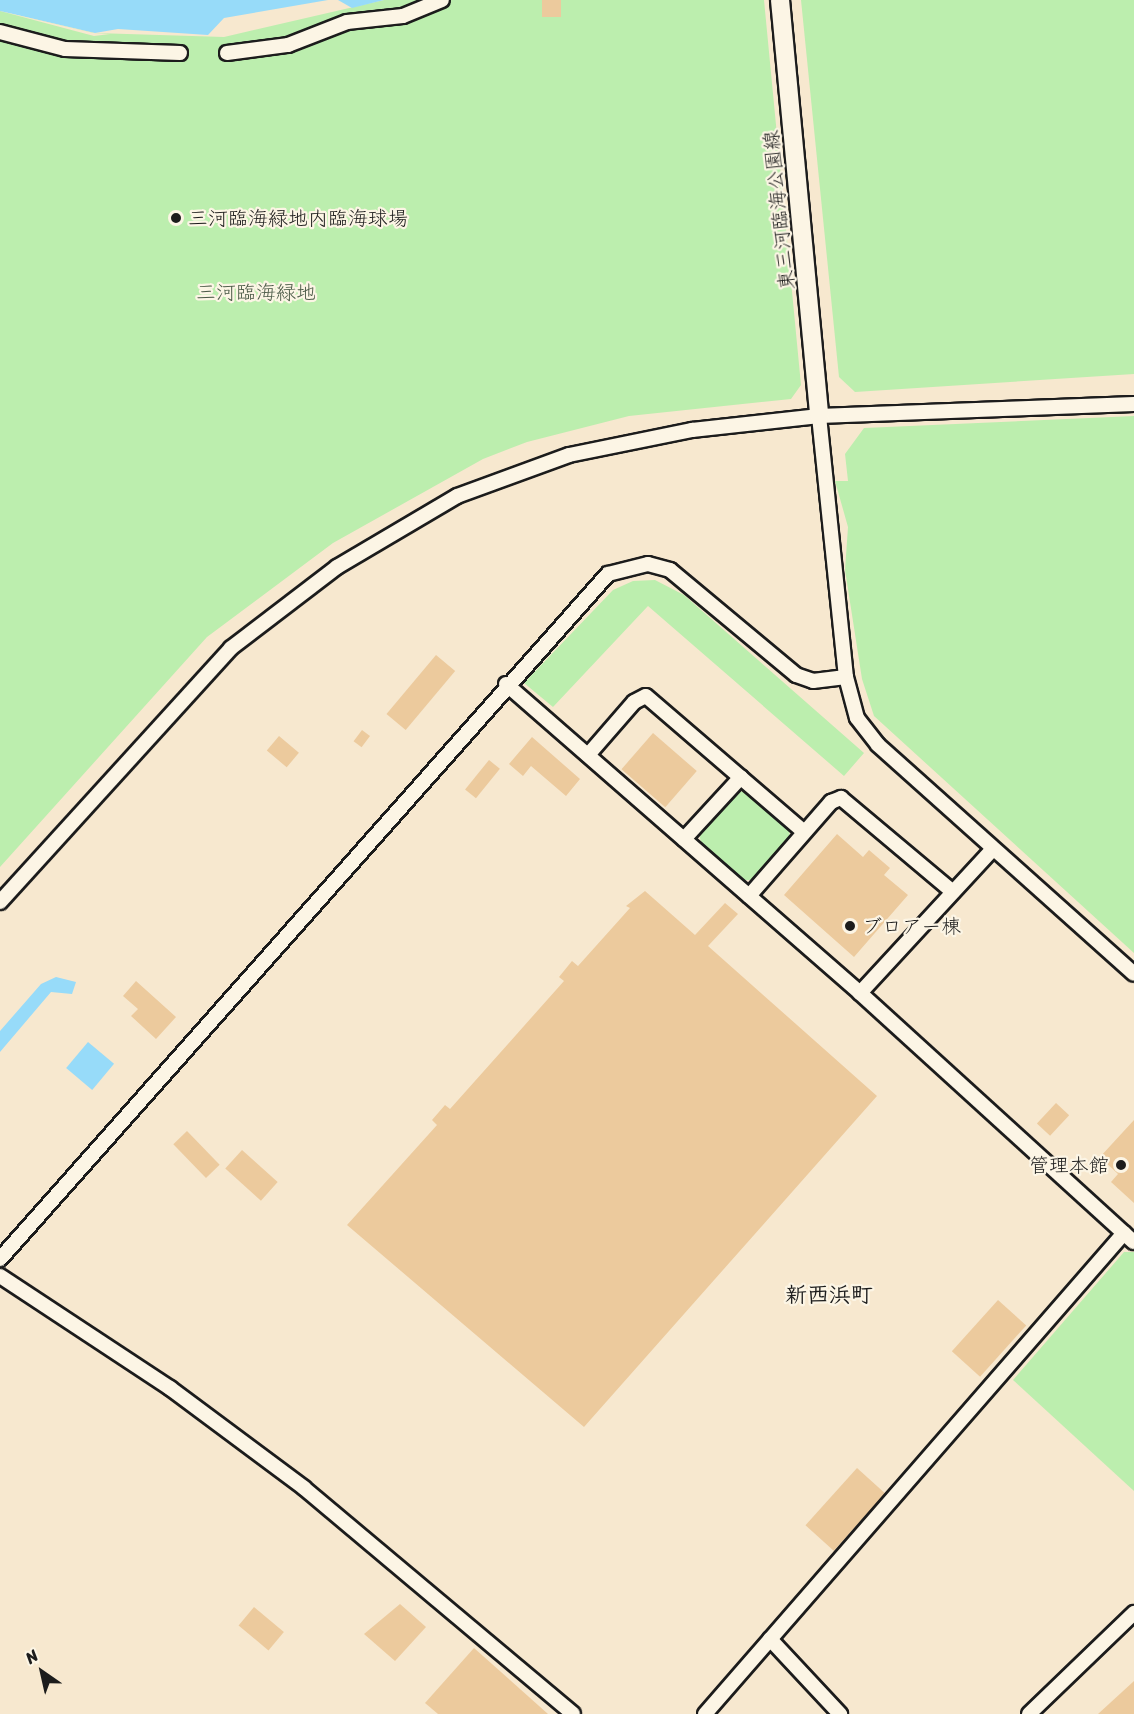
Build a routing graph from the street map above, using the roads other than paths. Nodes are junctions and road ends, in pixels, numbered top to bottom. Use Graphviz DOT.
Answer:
graph roads {
  1 [pos="442,0"];
  2 [pos="780,0"];
  3 [pos="0,32"];
  4 [pos="180,53"];
  5 [pos="227,53"];
  6 [pos="1134,404"];
  7 [pos="819,416"];
  8 [pos="846,677"];
  9 [pos="506,684"];
  10 [pos="588,755"];
  11 [pos="741,777"];
  12 [pos="804,832"];
  13 [pos="684,839"];
  14 [pos="993,849"];
  15 [pos="952,892"];
  16 [pos="749,896"];
  17 [pos="0,902"];
  18 [pos="1134,974"];
  19 [pos="860,993"];
  20 [pos="1129,1238"];
  21 [pos="0,1259"];
  22 [pos="0,1276"];
  23 [pos="1134,1613"];
  24 [pos="770,1639"];
  25 [pos="573,1714"];
  26 [pos="705,1714"];
  27 [pos="840,1714"];
  28 [pos="1029,1714"];
  1 -- 5 [label="street"];
  2 -- 7 [label="main road, 東三河臨海公園線"];
  3 -- 4 [label="street"];
  6 -- 7 [label="street"];
  7 -- 8 [label="street"];
  7 -- 17 [label="street"];
  8 -- 9 [label="street"];
  8 -- 14 [label="street"];
  9 -- 10 [label="street"];
  9 -- 21 [label="street"];
  10 -- 11 [label="street"];
  10 -- 13 [label="street"];
  11 -- 12 [label="street"];
  11 -- 13 [label="street"];
  12 -- 15 [label="street"];
  12 -- 16 [label="street"];
  13 -- 16 [label="street"];
  14 -- 15 [label="street"];
  14 -- 18 [label="street"];
  15 -- 19 [label="street"];
  16 -- 19 [label="street"];
  19 -- 20 [label="street"];
  20 -- 24 [label="street"];
  22 -- 25 [label="street"];
  23 -- 28 [label="street"];
  24 -- 26 [label="street"];
  24 -- 27 [label="street"];
}
